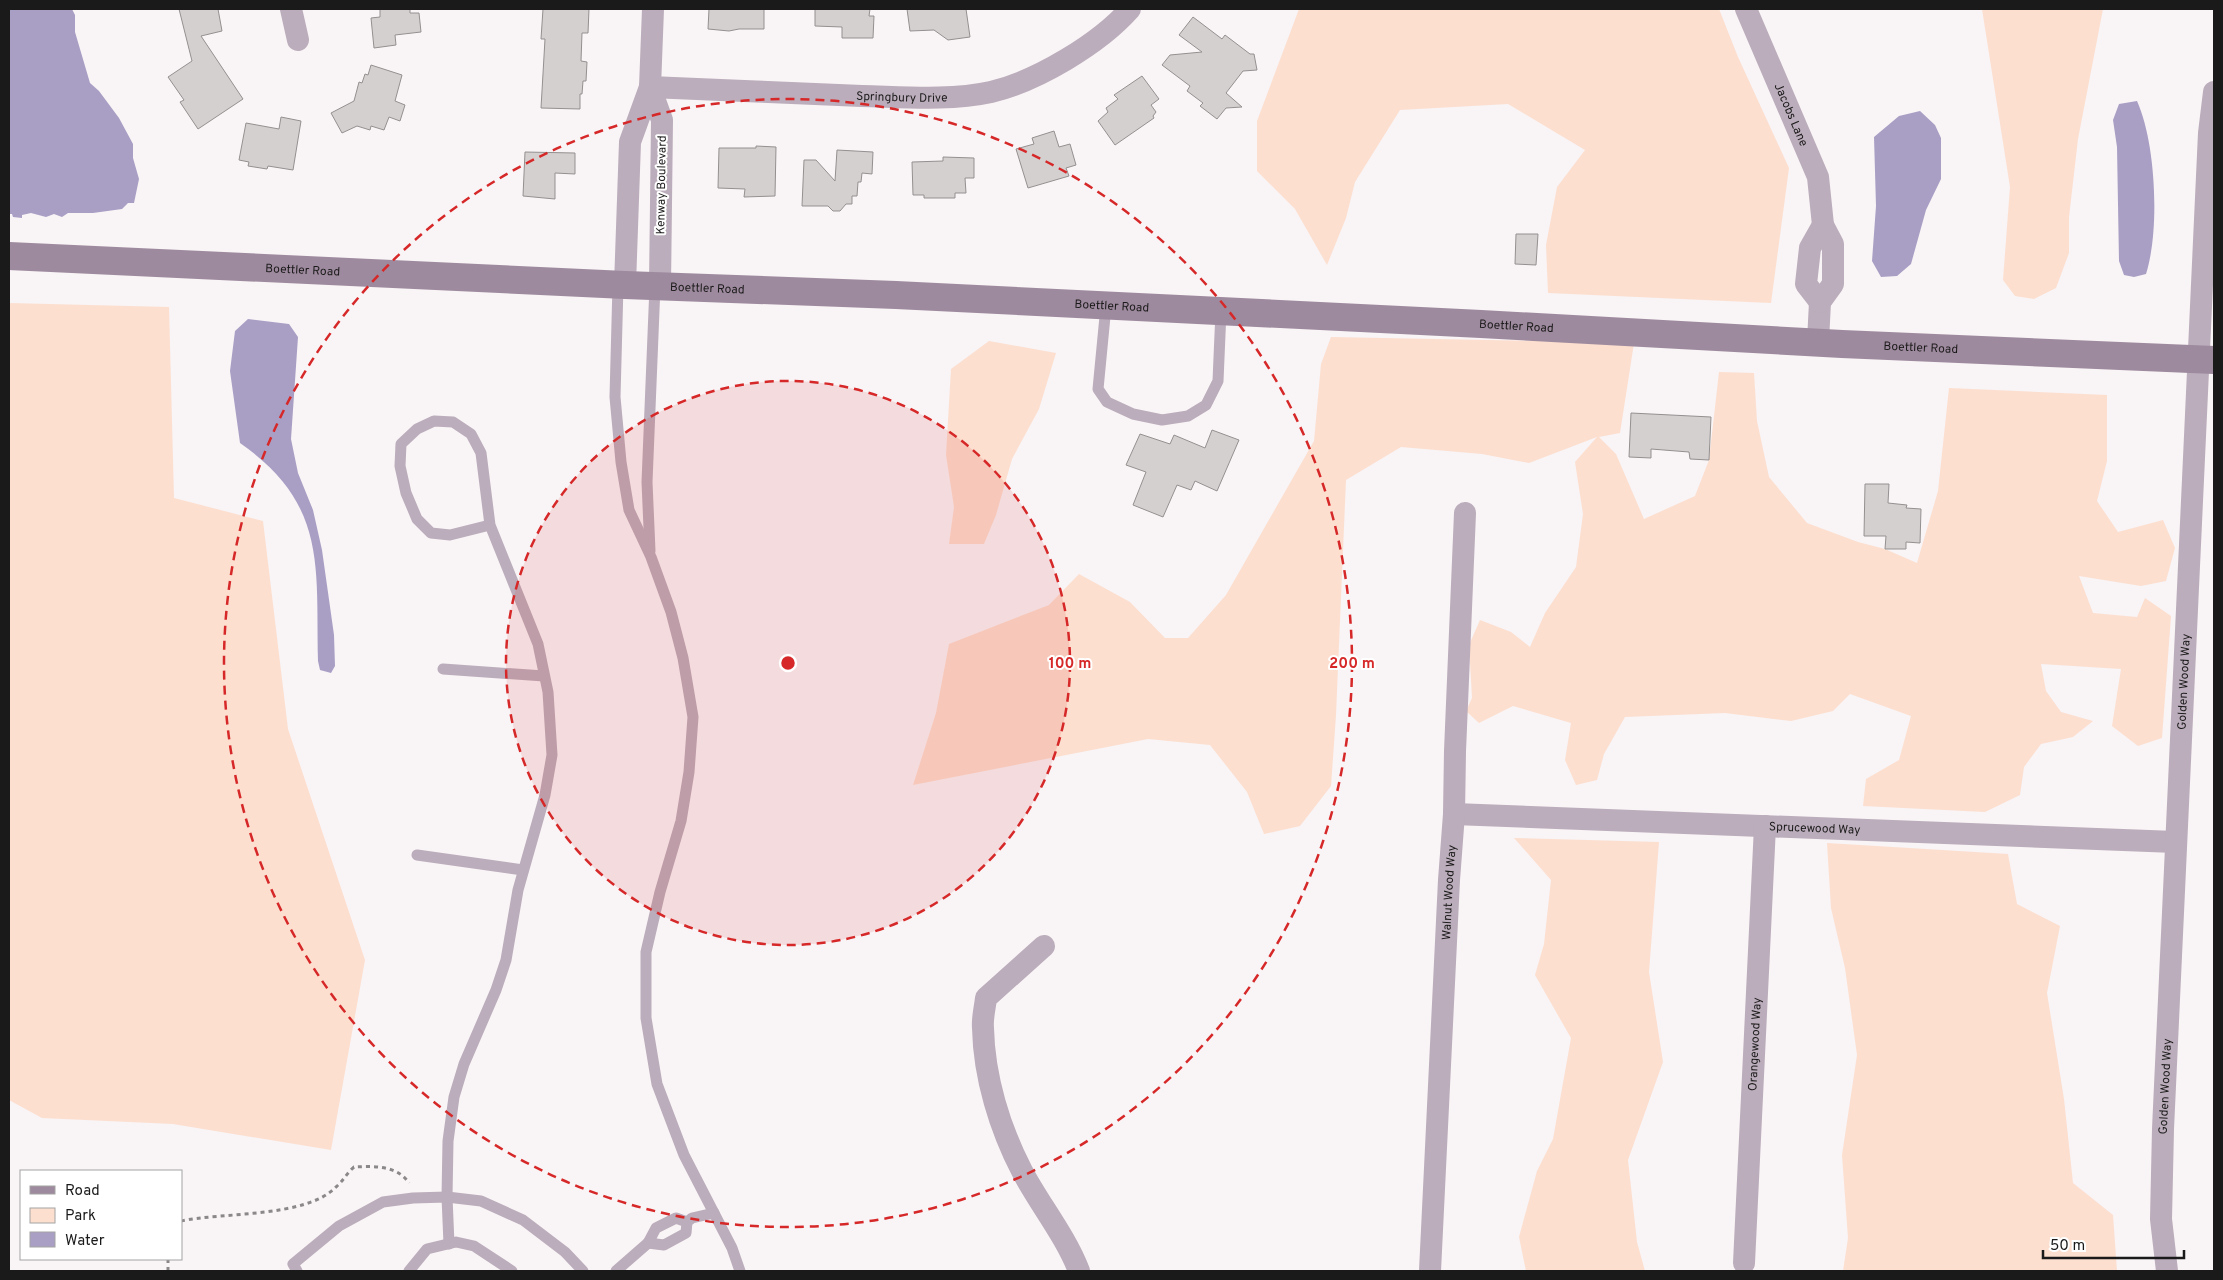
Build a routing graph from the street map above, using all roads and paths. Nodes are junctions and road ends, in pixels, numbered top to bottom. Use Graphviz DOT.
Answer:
graph roads {
  1 [pos="291,9"];
  2 [pos="653,9"];
  3 [pos="1130,9"];
  4 [pos="1746,9"];
  5 [pos="298,40"];
  6 [pos="650,87"];
  7 [pos="2214,92"];
  8 [pos="9,256"];
  9 [pos="621,285"];
  10 [pos="658,286"];
  11 [pos="1106,306"];
  12 [pos="1222,311"];
  13 [pos="1818,341"];
  14 [pos="2207,359"];
  15 [pos="1465,513"];
  16 [pos="490,525"];
  17 [pos="651,558"];
  18 [pos="444,669"];
  19 [pos="544,676"];
  20 [pos="1454,814"];
  21 [pos="1765,826"];
  22 [pos="2175,842"];
  23 [pos="417,855"];
  24 [pos="523,870"];
  25 [pos="1044,946"];
  26 [pos="413,1198"];
  27 [pos="447,1198"];
  28 [pos="714,1214"];
  29 [pos="182,1221"];
  30 [pos="687,1222"];
  31 [pos="648,1243"];
  32 [pos="449,1244"];
  33 [pos="1744,1263"];
  34 [pos="292,1269"];
  35 [pos="408,1271"];
  36 [pos="512,1271"];
  37 [pos="584,1271"];
  38 [pos="616,1271"];
  39 [pos="740,1271"];
  40 [pos="1079,1271"];
  41 [pos="1430,1271"];
  42 [pos="2167,1271"];
  1 -- 5 [label="street"];
  2 -- 6 [label="street, Kenway Boulevard"];
  3 -- 6 [label="street, Springbury Drive"];
  4 -- 13 [label="street, Jacobs Lane"];
  6 -- 9 [label="street, Kenway Boulevard"];
  6 -- 10 [label="street, Kenway Boulevard"];
  7 -- 14 [label="street, Golden Wood Way"];
  8 -- 9 [label="street, Boettler Road"];
  9 -- 10 [label="street, Boettler Road"];
  9 -- 17 [label="lane"];
  10 -- 11 [label="street, Boettler Road"];
  10 -- 17 [label="lane"];
  11 -- 12 [label="street, Boettler Road"];
  11 -- 12 [label="lane"];
  12 -- 13 [label="street, Boettler Road"];
  13 -- 14 [label="street, Boettler Road"];
  14 -- 22 [label="street, Golden Wood Way"];
  15 -- 20 [label="street, Walnut Wood Way"];
  16 -- 16 [label="lane"];
  16 -- 19 [label="lane"];
  17 -- 28 [label="lane"];
  18 -- 19 [label="lane"];
  19 -- 24 [label="lane"];
  20 -- 21 [label="street, Sprucewood Way"];
  20 -- 41 [label="street, Walnut Wood Way"];
  21 -- 22 [label="street, Sprucewood Way"];
  21 -- 33 [label="street, Orangewood Way"];
  22 -- 42 [label="street, Golden Wood Way"];
  23 -- 24 [label="lane"];
  24 -- 27 [label="lane"];
  25 -- 40 [label="street"];
  26 -- 27 [label="lane"];
  26 -- 29 [label="path"];
  26 -- 34 [label="lane"];
  27 -- 32 [label="lane"];
  27 -- 37 [label="lane"];
  28 -- 30 [label="lane"];
  28 -- 39 [label="lane"];
  30 -- 31 [label="lane"];
  30 -- 31 [label="lane"];
  31 -- 38 [label="lane"];
  32 -- 35 [label="lane"];
  32 -- 36 [label="lane"];
}
